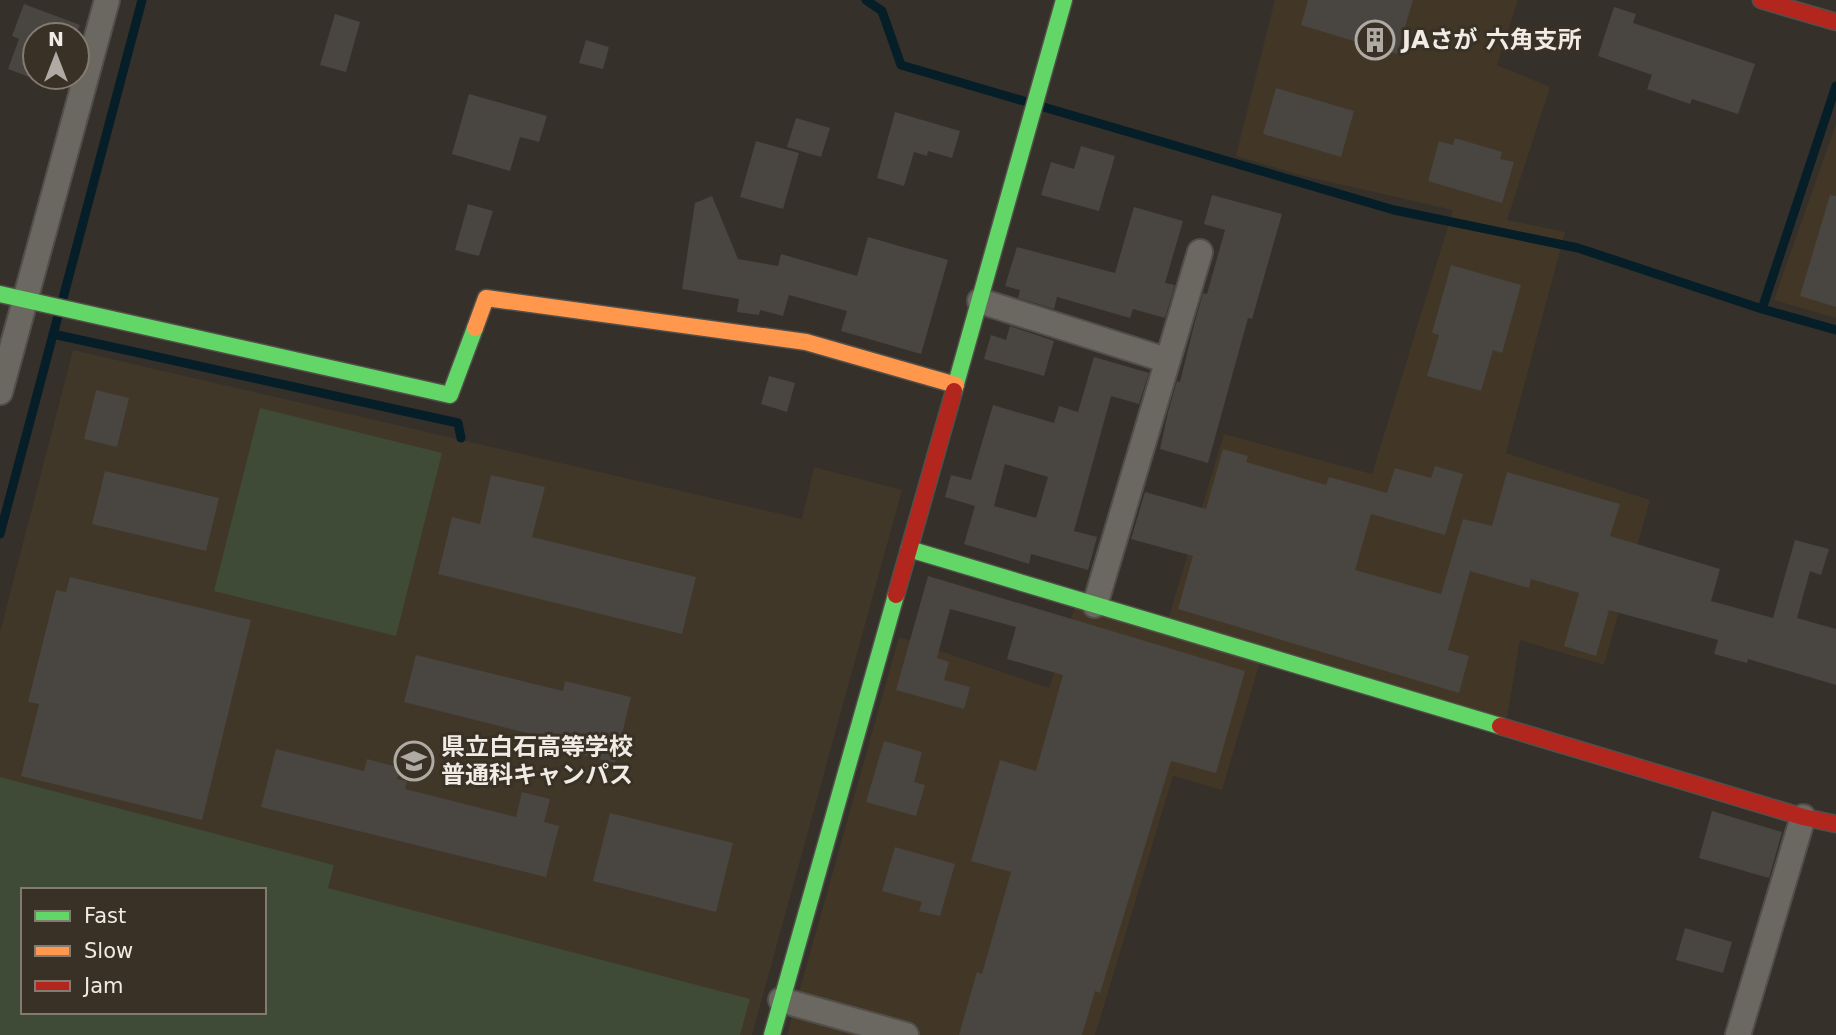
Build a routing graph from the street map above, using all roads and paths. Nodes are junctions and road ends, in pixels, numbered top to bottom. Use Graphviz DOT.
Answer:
graph roads {
  1 [pos="107,0"];
  2 [pos="1063,0"];
  3 [pos="1761,0"];
  4 [pos="1825,13"];
  5 [pos="1200,252"];
  6 [pos="0,294"];
  7 [pos="979,301"];
  8 [pos="37,304"];
  9 [pos="1166,360"];
  10 [pos="956,385"];
  11 [pos="0,393"];
  12 [pos="909,549"];
  13 [pos="1095,605"];
  14 [pos="1802,817"];
  15 [pos="1836,824"];
  16 [pos="781,1000"];
  17 [pos="772,1035"];
  18 [pos="906,1035"];
  19 [pos="1738,1035"];
  1 -- 8 [label="street"];
  2 -- 7 [label="street"];
  3 -- 4 [label="street"];
  5 -- 9 [label="street"];
  6 -- 8 [label="street"];
  7 -- 9 [label="street"];
  7 -- 10 [label="street"];
  8 -- 10 [label="street"];
  8 -- 11 [label="street"];
  9 -- 13 [label="street"];
  10 -- 12 [label="street"];
  12 -- 13 [label="street"];
  12 -- 16 [label="street"];
  13 -- 14 [label="street"];
  14 -- 15 [label="street"];
  14 -- 19 [label="street"];
  16 -- 17 [label="street"];
  16 -- 18 [label="street"];
}
